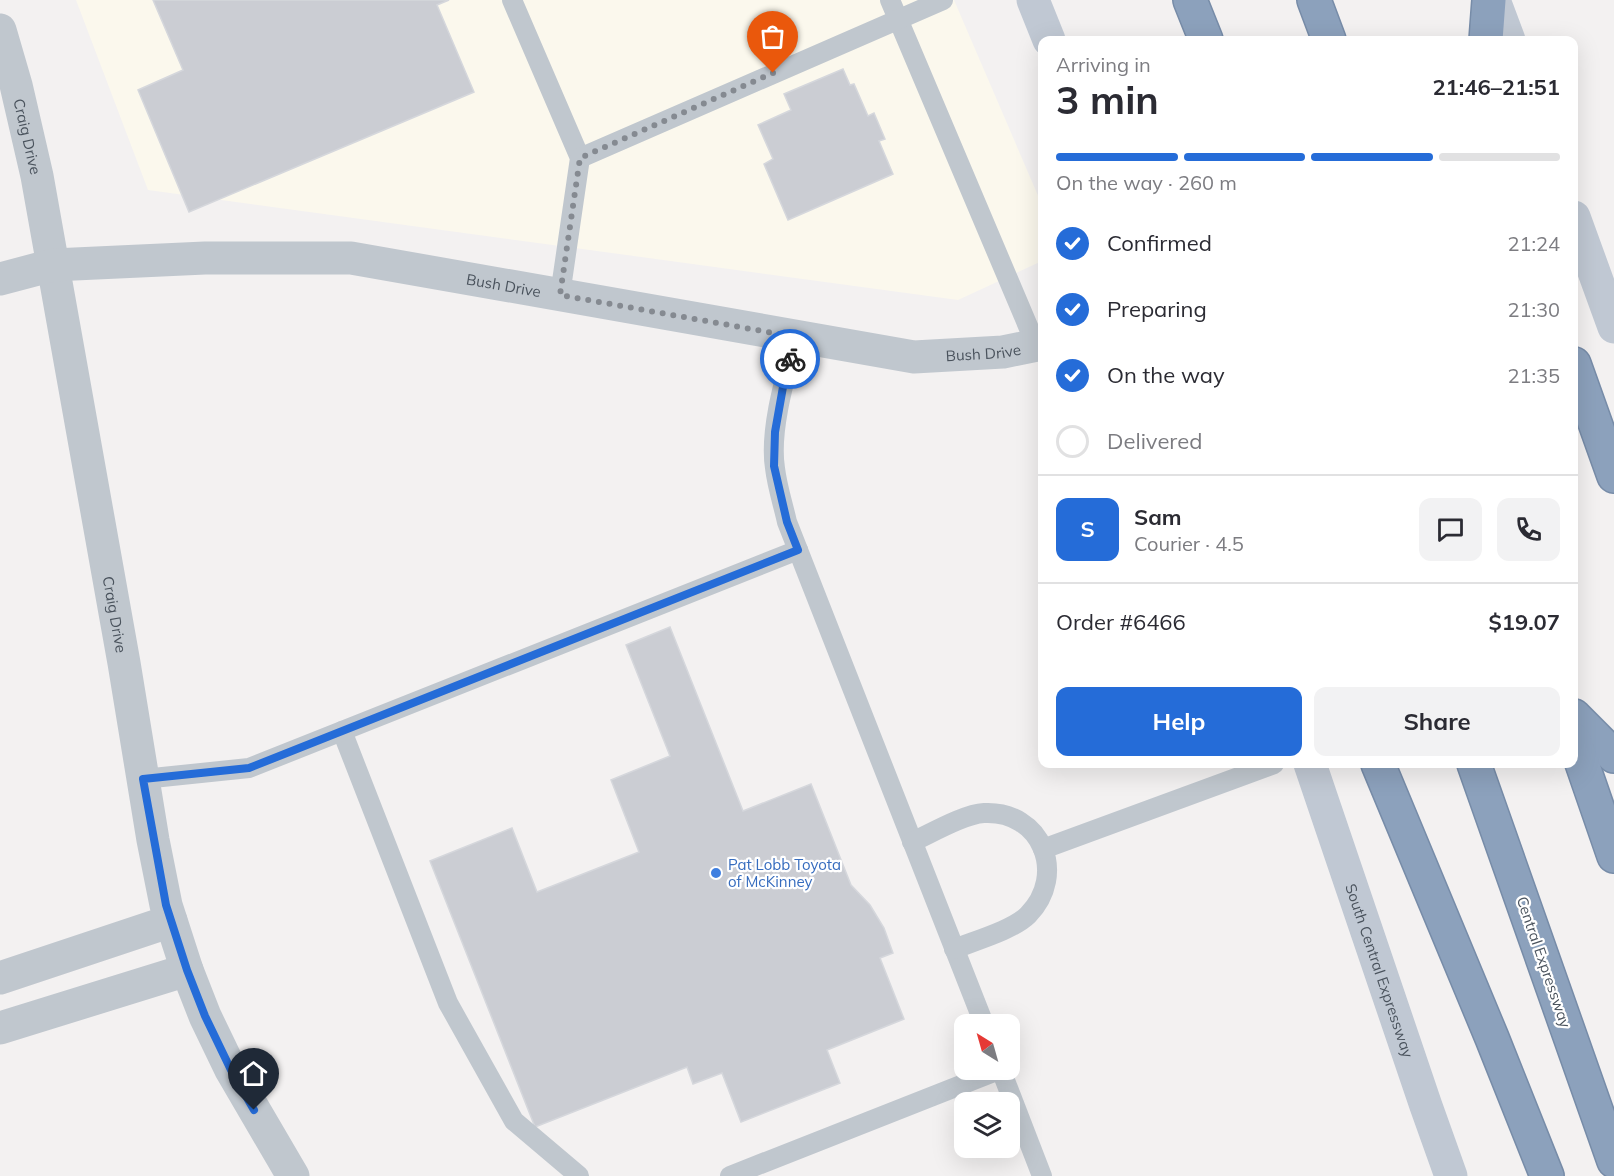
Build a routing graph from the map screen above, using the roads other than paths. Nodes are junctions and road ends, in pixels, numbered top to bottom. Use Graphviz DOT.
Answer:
graph roads {
  1 [pos="512,0"];
  2 [pos="890,0"];
  3 [pos="943,0"];
  4 [pos="1033,0"];
  5 [pos="1190,0"];
  6 [pos="1314,0"];
  7 [pos="1489,0"];
  8 [pos="1494,0"];
  9 [pos="898,19"];
  10 [pos="0,30"];
  11 [pos="1047,36"];
  12 [pos="1204,36"];
  13 [pos="1328,36"];
  14 [pos="1486,36"];
  15 [pos="1508,36"];
  16 [pos="580,158"];
  17 [pos="1578,228"];
  18 [pos="53,265"];
  19 [pos="0,279"];
  20 [pos="560,295"];
  21 [pos="1614,327"];
  22 [pos="796,337"];
  23 [pos="1038,343"];
  24 [pos="1038,345"];
  25 [pos="1578,375"];
  26 [pos="1614,476"];
  27 [pos="798,550"];
  28 [pos="1578,720"];
  29 [pos="342,731"];
  30 [pos="1578,752"];
  31 [pos="1614,756"];
  32 [pos="1263,768"];
  33 [pos="1311,768"];
  34 [pos="1380,768"];
  35 [pos="1475,768"];
  36 [pos="143,779"];
  37 [pos="912,842"];
  38 [pos="1043,849"];
  39 [pos="1614,855"];
  40 [pos="171,921"];
  41 [pos="954,949"];
  42 [pos="187,970"];
  43 [pos="0,978"];
  44 [pos="980,1014"];
  45 [pos="0,1028"];
  46 [pos="975,1080"];
  47 [pos="1004,1080"];
  48 [pos="1614,1161"];
  49 [pos="293,1176"];
  50 [pos="579,1176"];
  51 [pos="730,1176"];
  52 [pos="1042,1176"];
  53 [pos="1451,1176"];
  54 [pos="1547,1176"];
  1 -- 16 [label="lane"];
  2 -- 9 [label="lane"];
  3 -- 9 [label="lane"];
  4 -- 11 [label="main road"];
  5 -- 12 [label="highway"];
  6 -- 13 [label="highway"];
  7 -- 14 [label="highway"];
  8 -- 15 [label="main road"];
  9 -- 16 [label="lane"];
  9 -- 23 [label="lane"];
  10 -- 18 [label="street, Craig Drive"];
  16 -- 20 [label="lane"];
  17 -- 21 [label="main road"];
  18 -- 19 [label="street, Bush Drive"];
  18 -- 20 [label="street, Bush Drive"];
  18 -- 36 [label="street, Craig Drive"];
  20 -- 22 [label="street, Bush Drive"];
  22 -- 24 [label="street, Bush Drive"];
  22 -- 27 [label="lane"];
  25 -- 26 [label="highway"];
  27 -- 29 [label="lane"];
  27 -- 37 [label="lane"];
  28 -- 31 [label="highway"];
  29 -- 36 [label="lane"];
  29 -- 50 [label="lane"];
  30 -- 39 [label="highway"];
  32 -- 38 [label="lane"];
  33 -- 53 [label="main road, South Central Expressway"];
  34 -- 54 [label="highway"];
  35 -- 48 [label="highway, Central Expressway"];
  36 -- 40 [label="street, Craig Drive"];
  37 -- 38 [label="lane"];
  37 -- 41 [label="lane"];
  38 -- 41 [label="lane"];
  40 -- 42 [label="street, Craig Drive"];
  40 -- 43 [label="street"];
  41 -- 44 [label="lane"];
  42 -- 45 [label="street"];
  42 -- 49 [label="street, Craig Drive"];
  46 -- 51 [label="lane"];
  47 -- 52 [label="lane"];
}
